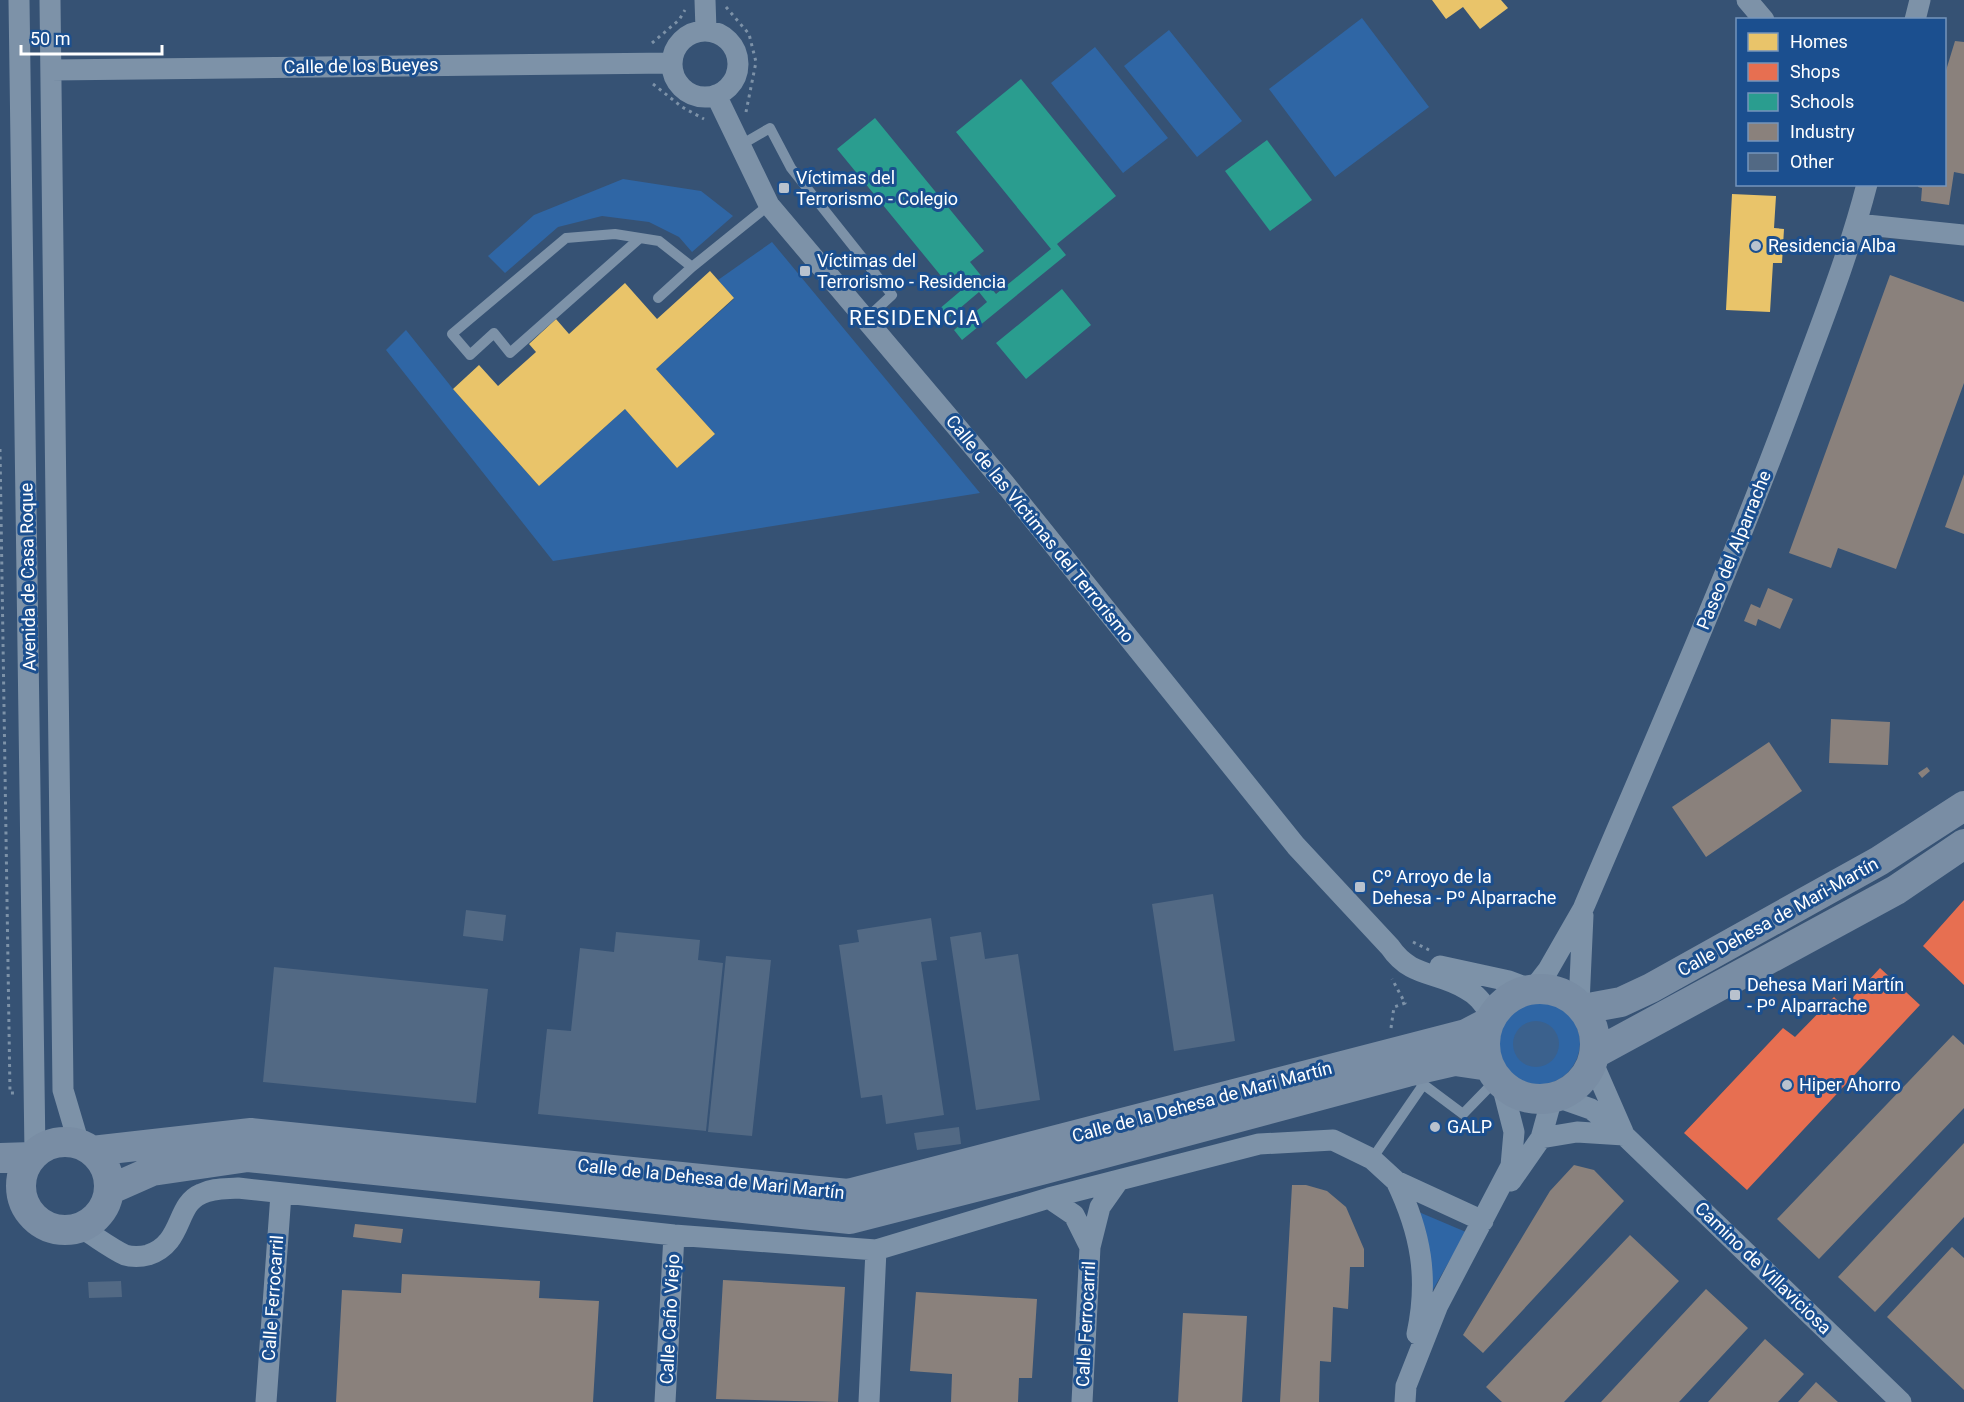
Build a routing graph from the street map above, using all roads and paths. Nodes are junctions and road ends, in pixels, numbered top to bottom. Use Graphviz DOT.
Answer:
graph roads {
  1 [pos="19,0"];
  2 [pos="50,0"];
  3 [pos="722,0"];
  4 [pos="1747,0"];
  5 [pos="1920,0"];
  6 [pos="697,2"];
  7 [pos="1762,18"];
  8 [pos="1915,18"];
  9 [pos="706,30"];
  10 [pos="632,63"];
  11 [pos="672,63"];
  12 [pos="51,70"];
  13 [pos="716,95"];
  14 [pos="705,119"];
  15 [pos="747,142"];
  16 [pos="1866,186"];
  17 [pos="769,205"];
  18 [pos="1857,224"];
  19 [pos="1964,235"];
  20 [pos="640,238"];
  21 [pos="692,267"];
  22 [pos="658,298"];
  23 [pos="866,320"];
  24 [pos="0,449"];
  25 [pos="1964,806"];
  26 [pos="1964,844"];
  27 [pos="1583,909"];
  28 [pos="1397,942"];
  29 [pos="1435,952"];
  30 [pos="1391,976"];
  31 [pos="1532,989"];
  32 [pos="1581,1006"];
  33 [pos="1490,1019"];
  34 [pos="1390,1034"];
  35 [pos="1593,1057"];
  36 [pos="1496,1076"];
  37 [pos="1415,1078"];
  38 [pos="10,1093"];
  39 [pos="1554,1097"];
  40 [pos="1624,1135"];
  41 [pos="1541,1138"];
  42 [pos="86,1148"];
  43 [pos="34,1155"];
  44 [pos="0,1158"];
  45 [pos="1372,1159"];
  46 [pos="1119,1180"];
  47 [pos="1396,1181"];
  48 [pos="109,1190"];
  49 [pos="11,1191"];
  50 [pos="281,1194"];
  51 [pos="1049,1198"];
  52 [pos="1483,1221"];
  53 [pos="81,1228"];
  54 [pos="674,1235"];
  55 [pos="1090,1246"];
  56 [pos="876,1250"];
  57 [pos="1406,1394"];
  58 [pos="266,1402"];
  59 [pos="665,1402"];
  60 [pos="869,1402"];
  61 [pos="1082,1402"];
  62 [pos="1901,1402"];
  1 -- 43 [label="street, Avenida de Casa Roque"];
  2 -- 12 [label="street, Avenida de Casa Roque"];
  3 -- 15 [label="path"];
  4 -- 7 [label="street"];
  5 -- 8 [label="street"];
  6 -- 9 [label="street"];
  6 -- 10 [label="path"];
  9 -- 11 [label="street"];
  9 -- 13 [label="street"];
  10 -- 11 [label="street, Calle de los Bueyes"];
  10 -- 12 [label="street, Calle de los Bueyes"];
  10 -- 14 [label="path"];
  11 -- 13 [label="street"];
  12 -- 42 [label="street, Avenida de Casa Roque"];
  13 -- 15 [label="street, Calle de las Víctimas del Terrorismo"];
  15 -- 17 [label="street, Calle de las Víctimas del Terrorismo"];
  15 -- 23 [label="lane"];
  16 -- 18 [label="street, Paseo del Alparrache"];
  17 -- 21 [label="lane"];
  17 -- 23 [label="street, Calle de las Víctimas del Terrorismo"];
  18 -- 19 [label="street"];
  18 -- 27 [label="street, Paseo del Alparrache"];
  20 -- 20 [label="lane"];
  20 -- 21 [label="lane"];
  21 -- 22 [label="lane"];
  23 -- 28 [label="street, Calle de las Víctimas del Terrorismo"];
  24 -- 38 [label="path"];
  25 -- 32 [label="street, Calle Dehesa de Mari-Martín"];
  26 -- 35 [label="street"];
  27 -- 31 [label="street, Paseo del Alparrache"];
  27 -- 32 [label="street, Paseo del Alparrache"];
  28 -- 29 [label="path"];
  28 -- 31 [label="street, Calle de las Víctimas del Terrorismo"];
  28 -- 33 [label="street, Calle de las Víctimas del Terrorismo"];
  30 -- 34 [label="path"];
  31 -- 32 [label="street"];
  31 -- 33 [label="street"];
  32 -- 35 [label="street"];
  33 -- 36 [label="street"];
  33 -- 42 [label="street, Calle de la Dehesa de Mari Martín"];
  35 -- 39 [label="street"];
  35 -- 40 [label="street, Camino de Villaviciosa"];
  36 -- 37 [label="street, Calle de la Dehesa de Mari Martín"];
  36 -- 37 [label="lane"];
  36 -- 39 [label="street"];
  36 -- 52 [label="street"];
  37 -- 45 [label="lane"];
  37 -- 48 [label="street, Calle de la Dehesa de Mari Martín"];
  39 -- 40 [label="street, Camino de Villaviciosa"];
  39 -- 41 [label="street"];
  40 -- 41 [label="street"];
  40 -- 62 [label="street, Camino de Villaviciosa"];
  41 -- 52 [label="street"];
  42 -- 43 [label="street"];
  42 -- 48 [label="street"];
  43 -- 44 [label="street"];
  43 -- 49 [label="street"];
  45 -- 46 [label="street"];
  45 -- 47 [label="street"];
  46 -- 51 [label="street"];
  46 -- 55 [label="street, Calle Ferrocarril"];
  47 -- 52 [label="street"];
  47 -- 57 [label="street"];
  48 -- 53 [label="street"];
  49 -- 53 [label="street"];
  50 -- 53 [label="street"];
  50 -- 54 [label="street"];
  50 -- 58 [label="street, Calle Ferrocarril"];
  51 -- 55 [label="street, Calle Ferrocarril"];
  51 -- 56 [label="street"];
  52 -- 57 [label="street"];
  54 -- 56 [label="street"];
  54 -- 59 [label="street, Calle Caño Viejo"];
  55 -- 61 [label="street, Calle Ferrocarril"];
  56 -- 60 [label="street"];
}
